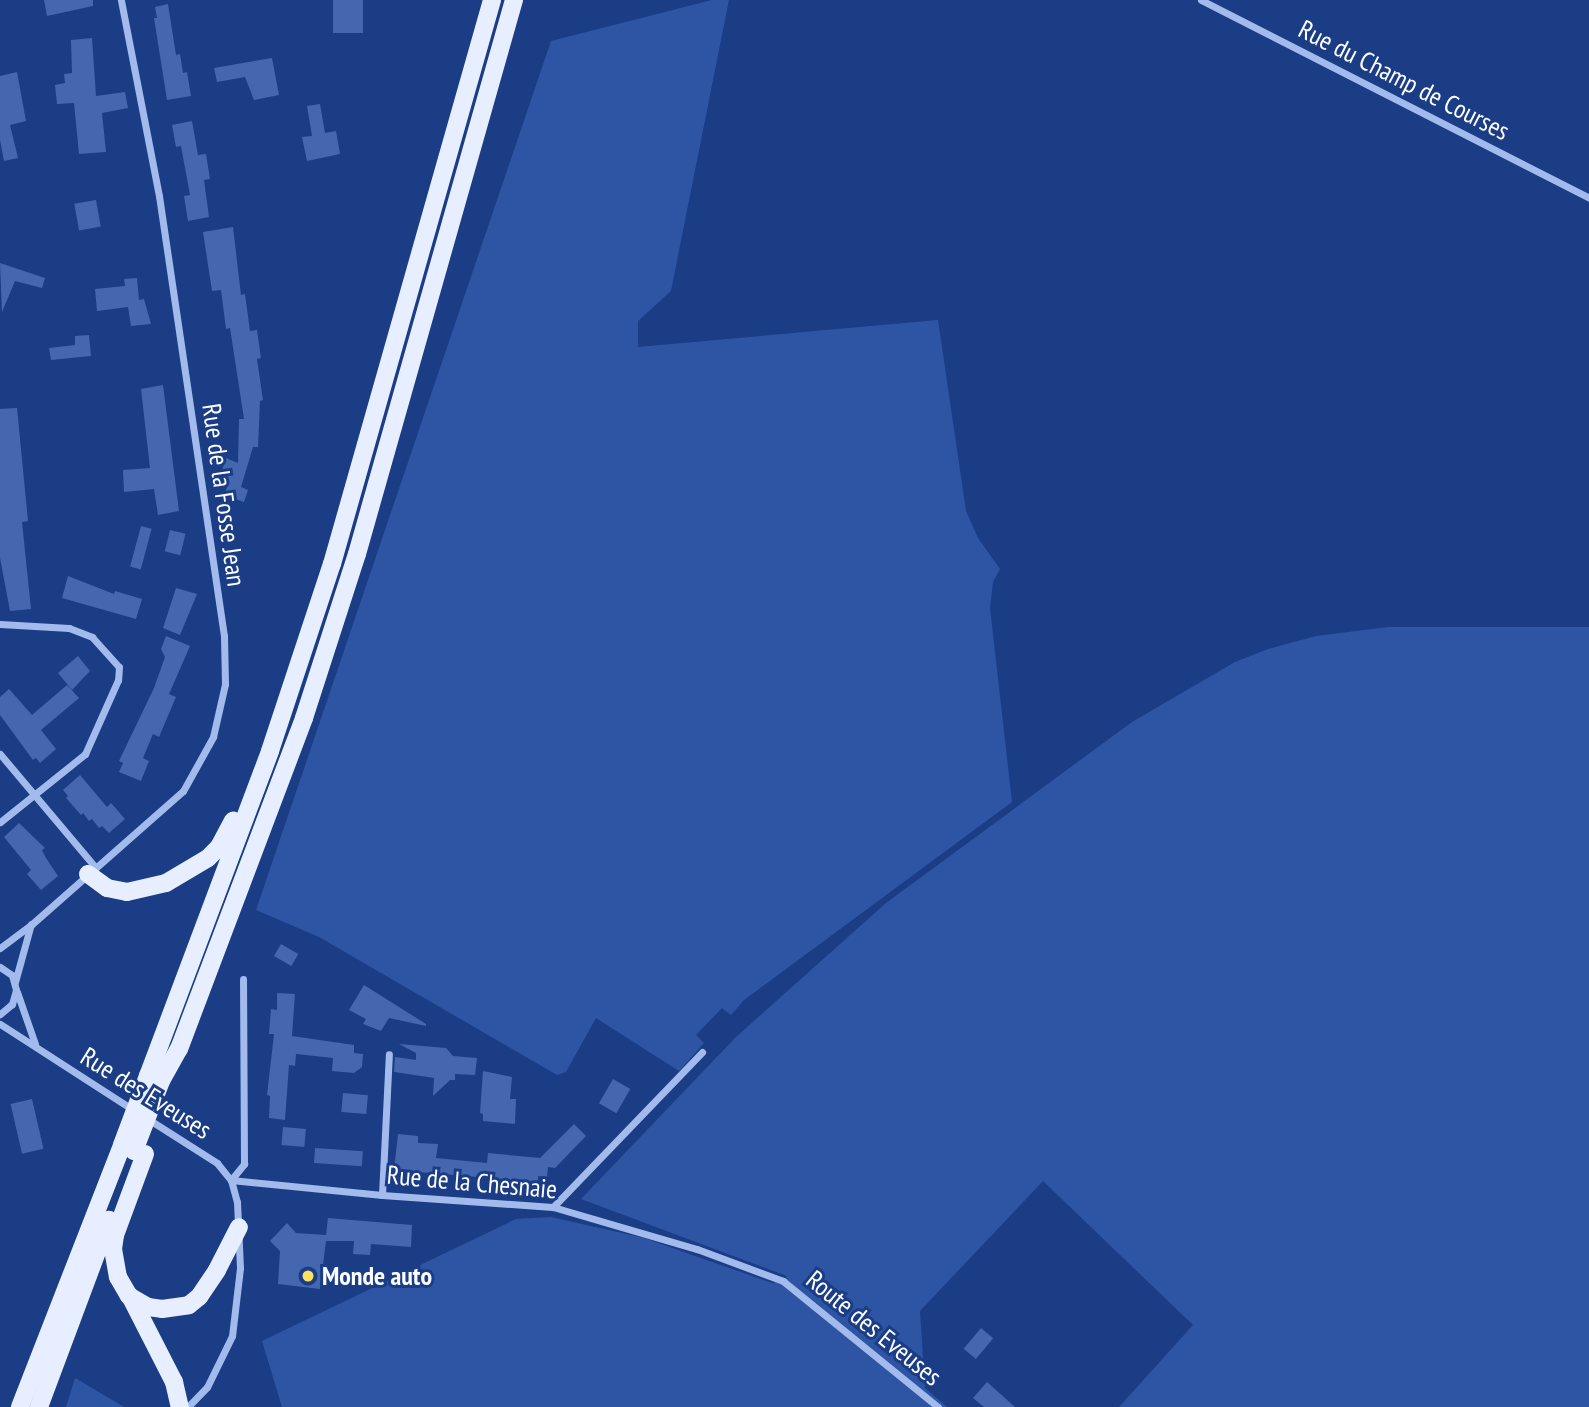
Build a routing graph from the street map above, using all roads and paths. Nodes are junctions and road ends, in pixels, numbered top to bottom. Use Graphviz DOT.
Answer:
graph roads {
  1 [pos="121,0"];
  2 [pos="492,0"];
  3 [pos="514,0"];
  4 [pos="1201,0"];
  5 [pos="1589,198"];
  6 [pos="0,624"];
  7 [pos="276,730"];
  8 [pos="0,754"];
  9 [pos="33,793"];
  10 [pos="0,822"];
  11 [pos="92,870"];
  12 [pos="32,924"];
  13 [pos="0,947"];
  14 [pos="0,967"];
  15 [pos="243,979"];
  16 [pos="16,986"];
  17 [pos="0,1014"];
  18 [pos="0,1024"];
  19 [pos="35,1044"];
  20 [pos="702,1052"];
  21 [pos="389,1054"];
  22 [pos="160,1081"];
  23 [pos="134,1150"];
  24 [pos="231,1180"];
  25 [pos="382,1195"];
  26 [pos="553,1206"];
  27 [pos="239,1227"];
  28 [pos="783,1281"];
  29 [pos="130,1296"];
  30 [pos="20,1407"];
  31 [pos="39,1407"];
  32 [pos="180,1407"];
  33 [pos="188,1407"];
  34 [pos="938,1407"];
  1 -- 11 [label="street, Rue de la Fosse Jean"];
  2 -- 7 [label="main road"];
  3 -- 22 [label="main road"];
  4 -- 5 [label="street, Rue du Champ de Courses"];
  6 -- 9 [label="street"];
  7 -- 11 [label="main road"];
  7 -- 22 [label="main road"];
  8 -- 9 [label="street"];
  9 -- 10 [label="street"];
  9 -- 11 [label="street"];
  11 -- 12 [label="street, Rue de la Fosse Jean"];
  12 -- 13 [label="street, Rue de la Fosse Jean"];
  12 -- 16 [label="street"];
  14 -- 16 [label="street"];
  15 -- 24 [label="street"];
  16 -- 17 [label="street"];
  16 -- 19 [label="street"];
  18 -- 19 [label="street, Rue des Eveuses"];
  19 -- 24 [label="street, Rue des Eveuses"];
  20 -- 26 [label="street"];
  21 -- 25 [label="street"];
  22 -- 23 [label="main road, bridge"];
  23 -- 29 [label="main road"];
  23 -- 30 [label="main road"];
  23 -- 31 [label="main road"];
  24 -- 25 [label="street, Rue de la Chesnaie"];
  24 -- 27 [label="street"];
  25 -- 26 [label="street, Rue de la Chesnaie"];
  26 -- 28 [label="street, Rue de la Chesnaie"];
  27 -- 29 [label="main road"];
  27 -- 33 [label="street"];
  28 -- 34 [label="street, Route des Eveuses"];
  29 -- 32 [label="main road"];
}
